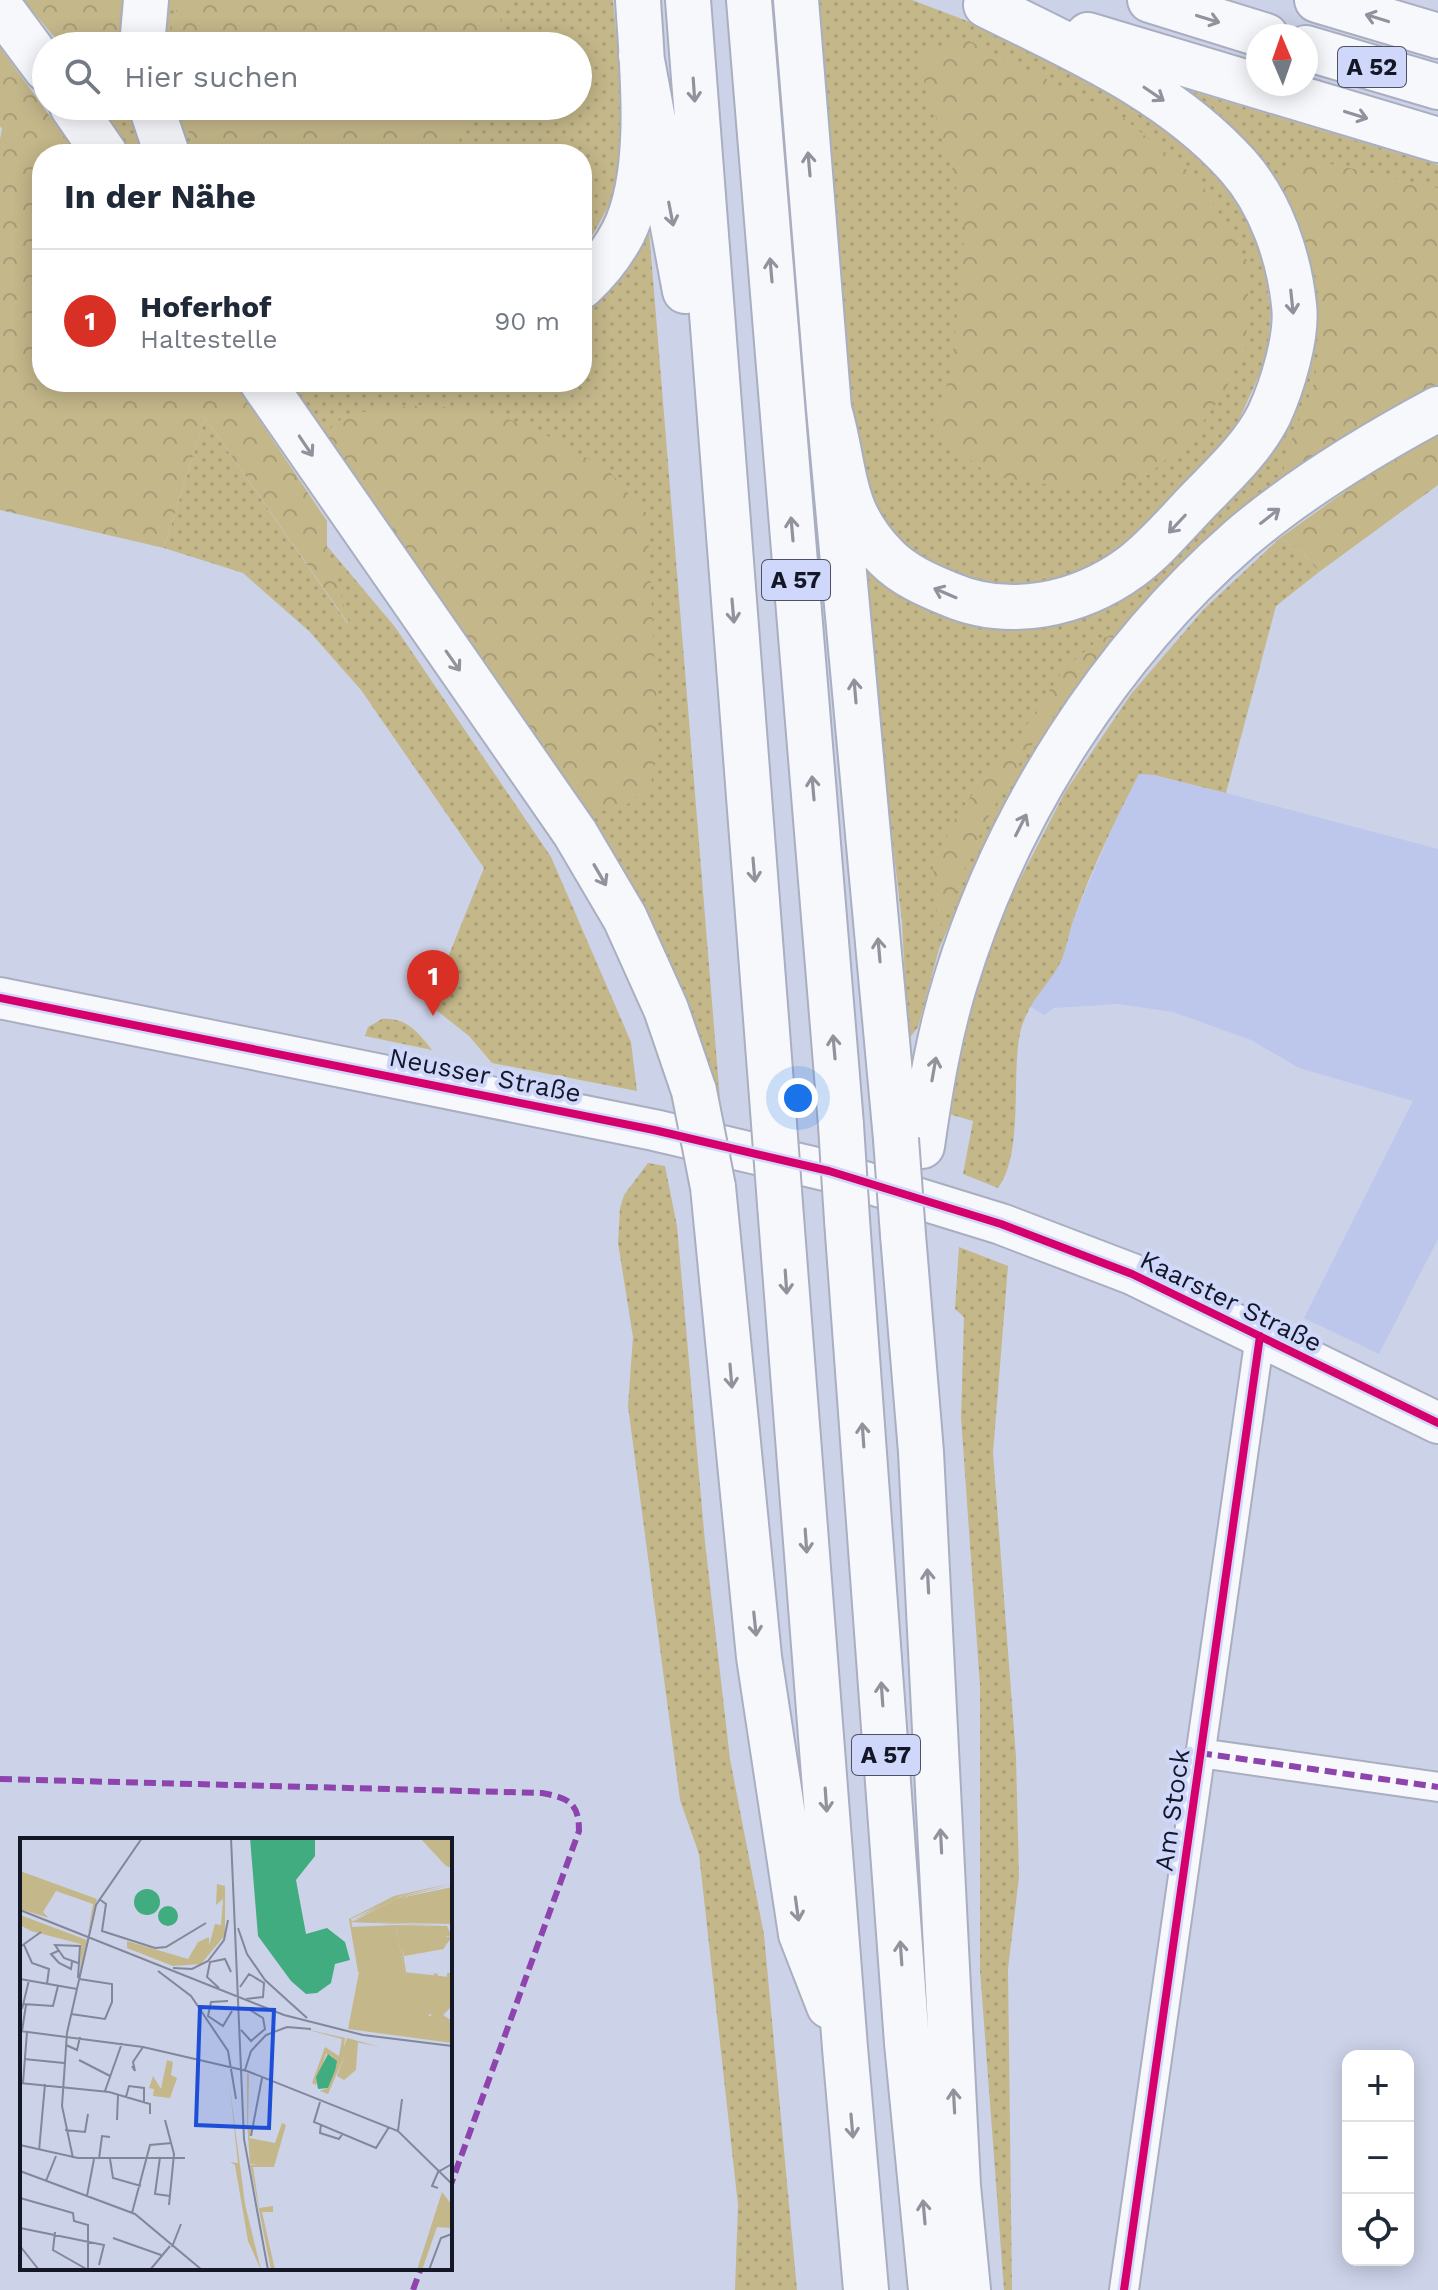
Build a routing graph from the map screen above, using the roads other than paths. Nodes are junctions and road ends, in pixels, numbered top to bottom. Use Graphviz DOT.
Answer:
graph roads {
  1 [pos="146,0"];
  2 [pos="638,0"];
  3 [pos="796,0"];
  4 [pos="1150,0"];
  5 [pos="1317,0"];
  6 [pos="978,3"];
  7 [pos="688,6"];
  8 [pos="0,7"];
  9 [pos="751,17"];
  10 [pos="1246,30"];
  11 [pos="143,32"];
  12 [pos="1438,36"];
  13 [pos="32,50"];
  14 [pos="1318,52"];
  15 [pos="641,55"];
  16 [pos="1438,87"];
  17 [pos="82,120"];
  18 [pos="156,120"];
  19 [pos="1438,140"];
  20 [pos="98,144"];
  21 [pos="164,144"];
  22 [pos="592,277"];
  23 [pos="269,392"];
  24 [pos="829,409"];
  25 [pos="1438,409"];
  26 [pos="725,505"];
  27 [pos="0,998"];
  28 [pos="909,1142"];
  29 [pos="957,1210"];
  30 [pos="1260,1336"];
  31 [pos="1438,1423"];
  32 [pos="1200,1753"];
  33 [pos="1438,1787"];
  34 [pos="845,2048"];
  35 [pos="866,2290"];
  36 [pos="931,2290"];
  37 [pos="968,2290"];
  38 [pos="1124,2290"];
  1 -- 11 [label="highway"];
  2 -- 15 [label="highway"];
  24 -- 3 [label="highway, one-way"];
  4 -- 10 [label="highway, one-way"];
  12 -- 5 [label="highway, A 52, one-way"];
  6 -- 19 [label="highway, one-way"];
  6 -- 24 [label="highway, one-way"];
  7 -- 26 [label="highway, A 57, one-way"];
  8 -- 13 [label="highway"];
  36 -- 9 [label="highway, A 57, one-way, bridge"];
  14 -- 16 [label="highway, A 52"];
  15 -- 22 [label="highway"];
  15 -- 26 [label="highway, one-way"];
  17 -- 20 [label="highway"];
  18 -- 21 [label="highway"];
  23 -- 34 [label="highway, one-way, bridge"];
  28 -- 24 [label="highway, one-way"];
  28 -- 25 [label="highway, one-way"];
  26 -- 34 [label="highway, A 57, one-way, bridge"];
  27 -- 29 [label="main road, Neusser Straße"];
  37 -- 28 [label="highway, one-way"];
  29 -- 30 [label="main road, Kaarster Straße"];
  30 -- 31 [label="main road, Kaarster Straße"];
  30 -- 32 [label="street, Am Stock"];
  32 -- 33 [label="street, Am Stock"];
  32 -- 38 [label="street, Am Stock"];
  34 -- 35 [label="highway, A 57, one-way"];
}
